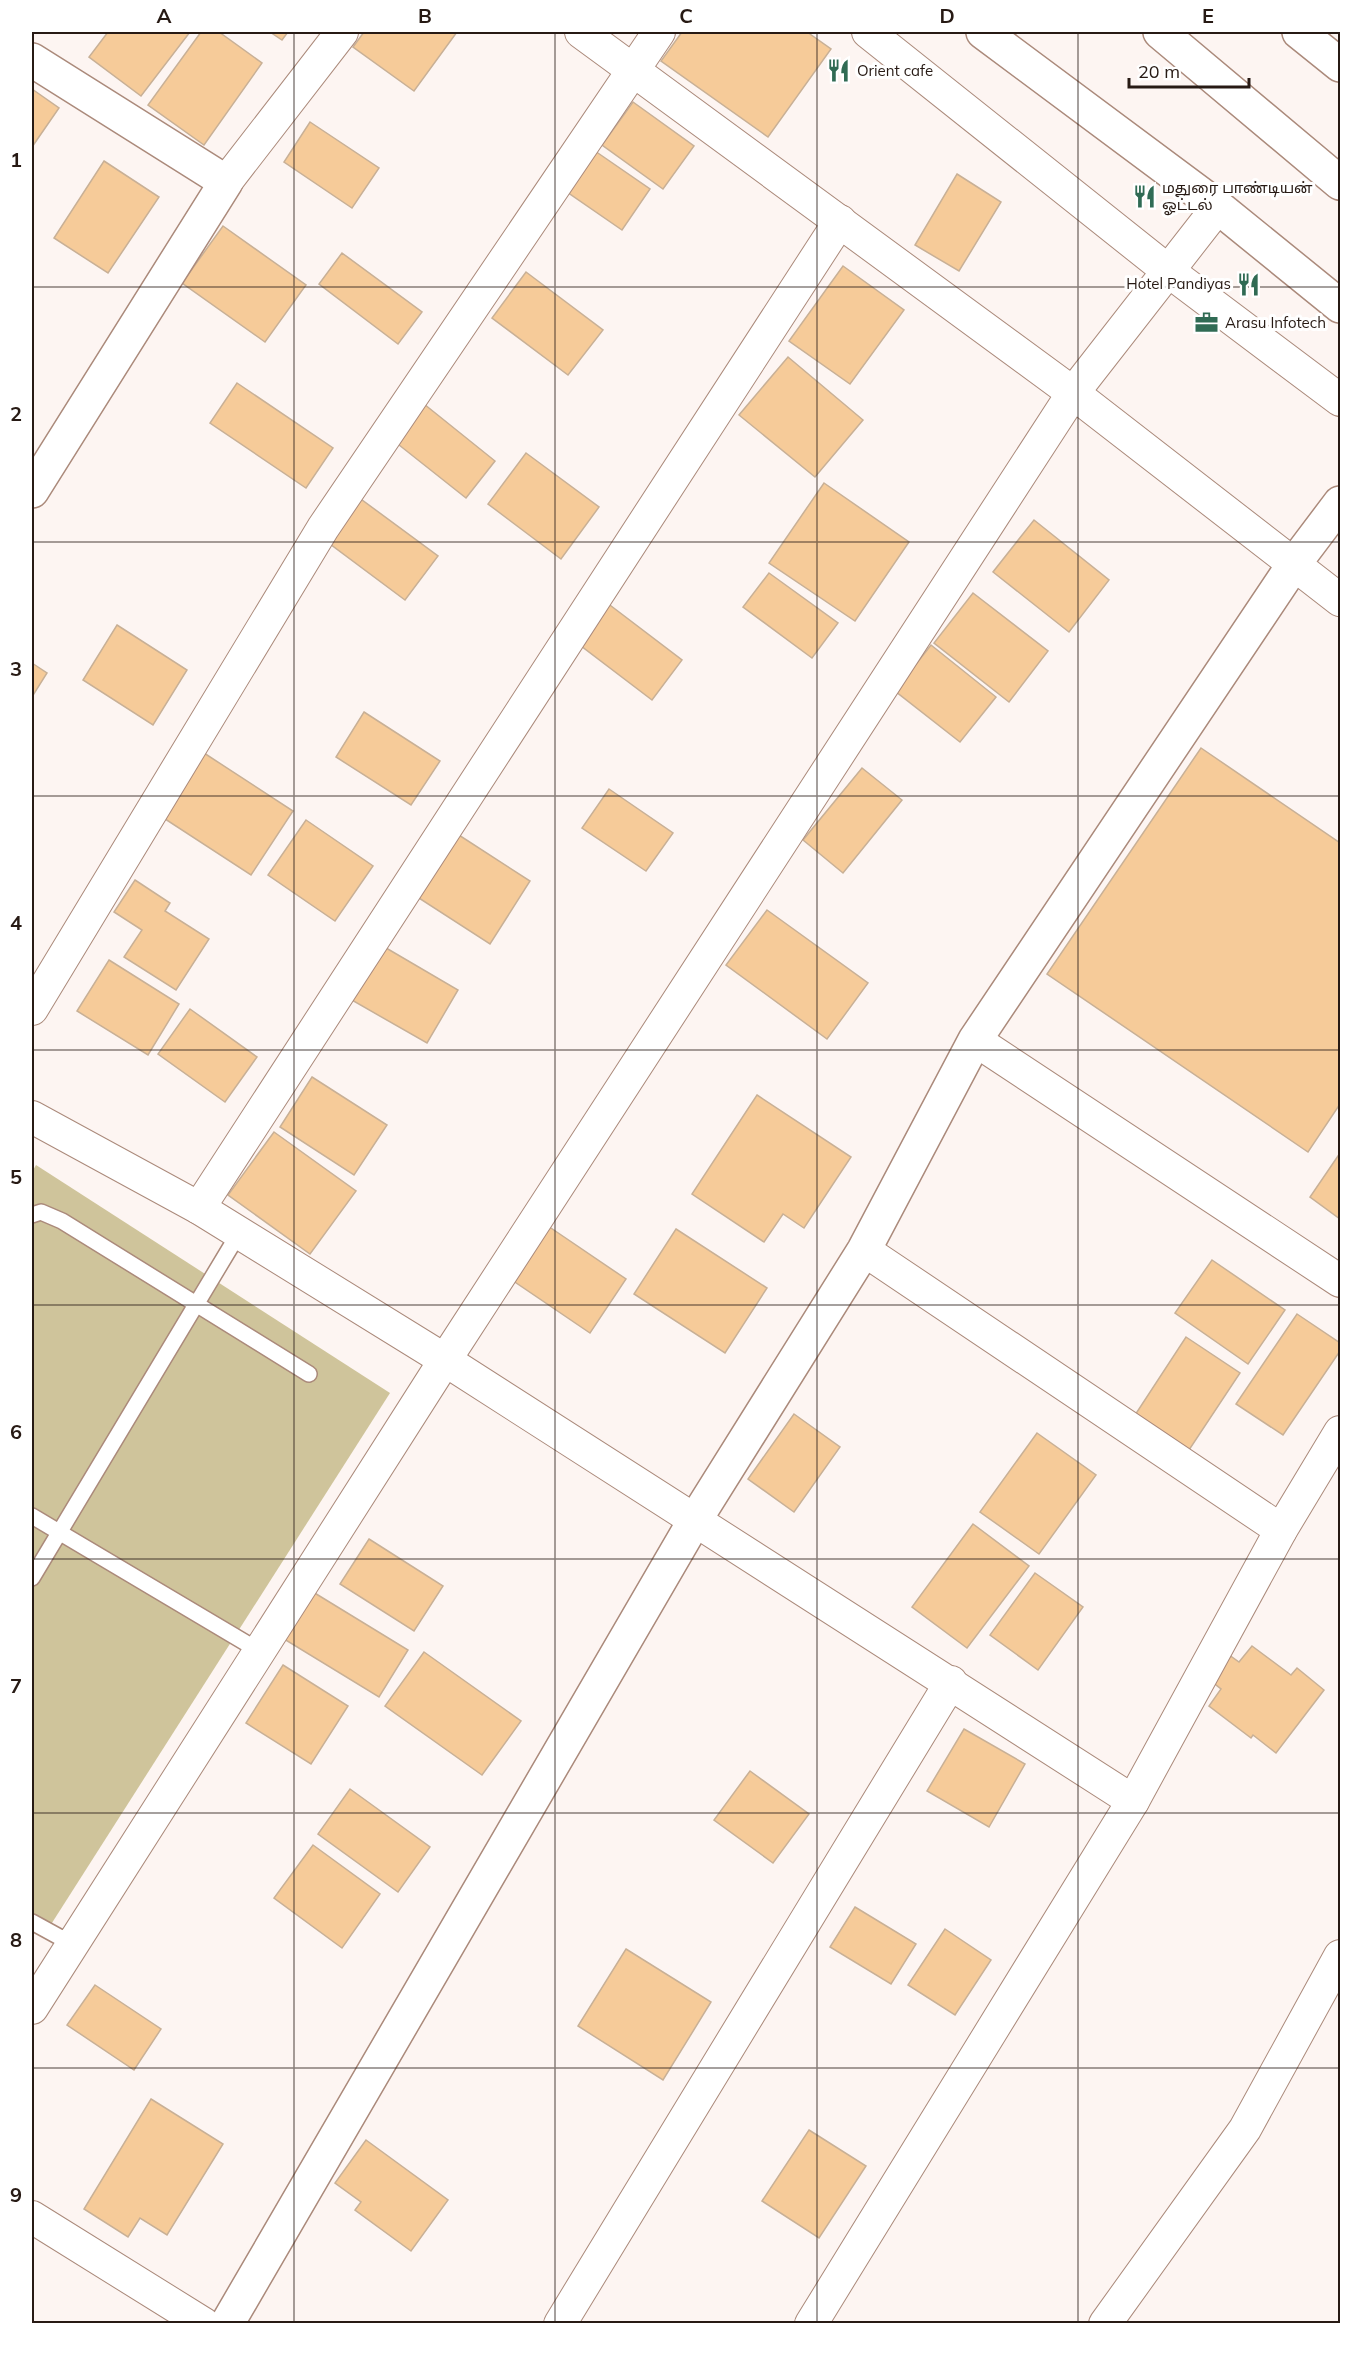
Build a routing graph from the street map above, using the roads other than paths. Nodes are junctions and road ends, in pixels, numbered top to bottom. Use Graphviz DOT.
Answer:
graph roads {
  1 [pos="342,32"];
  2 [pos="581,32"];
  3 [pos="659,32"];
  4 [pos="868,32"];
  5 [pos="983,32"];
  6 [pos="1160,32"];
  7 [pos="32,60"];
  8 [pos="633,70"];
  9 [pos="226,182"];
  10 [pos="1341,183"];
  11 [pos="1218,207"];
  12 [pos="840,221"];
  13 [pos="1167,270"];
  14 [pos="1341,306"];
  15 [pos="1073,393"];
  16 [pos="1341,400"];
  17 [pos="32,491"];
  18 [pos="1341,503"];
  19 [pos="1294,564"];
  20 [pos="1341,600"];
  21 [pos="32,1009"];
  22 [pos="975,1040"];
  23 [pos="32,1117"];
  24 [pos="199,1208"];
  25 [pos="32,1215"];
  26 [pos="239,1233"];
  27 [pos="864,1250"];
  28 [pos="1341,1281"];
  29 [pos="196,1304"];
  30 [pos="445,1360"];
  31 [pos="309,1374"];
  32 [pos="1341,1432"];
  33 [pos="375,1445"];
  34 [pos="32,1516"];
  35 [pos="695,1520"];
  36 [pos="1281,1530"];
  37 [pos="59,1532"];
  38 [pos="32,1578"];
  39 [pos="251,1646"];
  40 [pos="951,1682"];
  41 [pos="1133,1801"];
  42 [pos="32,1922"];
  43 [pos="1341,1956"];
  44 [pos="32,2008"];
  45 [pos="32,2217"];
  46 [pos="204,2324"];
  47 [pos="227,2324"];
  48 [pos="560,2324"];
  49 [pos="810,2324"];
  50 [pos="1105,2324"];
  1 -- 9 [label="street"];
  2 -- 8 [label="street"];
  3 -- 8 [label="street"];
  4 -- 13 [label="street"];
  5 -- 11 [label="main road"];
  6 -- 10 [label="main road"];
  7 -- 9 [label="main road"];
  8 -- 12 [label="street"];
  8 -- 21 [label="street"];
  9 -- 17 [label="main road"];
  11 -- 13 [label="street"];
  11 -- 14 [label="main road"];
  12 -- 15 [label="street"];
  12 -- 24 [label="street"];
  13 -- 15 [label="street"];
  13 -- 16 [label="street"];
  15 -- 19 [label="street"];
  15 -- 30 [label="street"];
  18 -- 19 [label="main road"];
  19 -- 20 [label="street"];
  19 -- 22 [label="main road"];
  22 -- 27 [label="main road"];
  22 -- 28 [label="street"];
  23 -- 24 [label="street"];
  24 -- 26 [label="street"];
  25 -- 29 [label="lane"];
  26 -- 29 [label="lane"];
  26 -- 30 [label="street"];
  27 -- 35 [label="main road"];
  27 -- 36 [label="street"];
  29 -- 31 [label="lane"];
  29 -- 37 [label="lane"];
  30 -- 35 [label="street"];
  30 -- 44 [label="street"];
  32 -- 36 [label="street"];
  33 -- 39 [label="lane"];
  34 -- 37 [label="lane"];
  35 -- 40 [label="street"];
  35 -- 47 [label="main road"];
  36 -- 41 [label="street"];
  37 -- 38 [label="lane"];
  37 -- 39 [label="lane"];
  39 -- 42 [label="lane"];
  40 -- 41 [label="street"];
  40 -- 48 [label="street"];
  41 -- 49 [label="street"];
  43 -- 50 [label="street"];
  45 -- 46 [label="street"];
}
